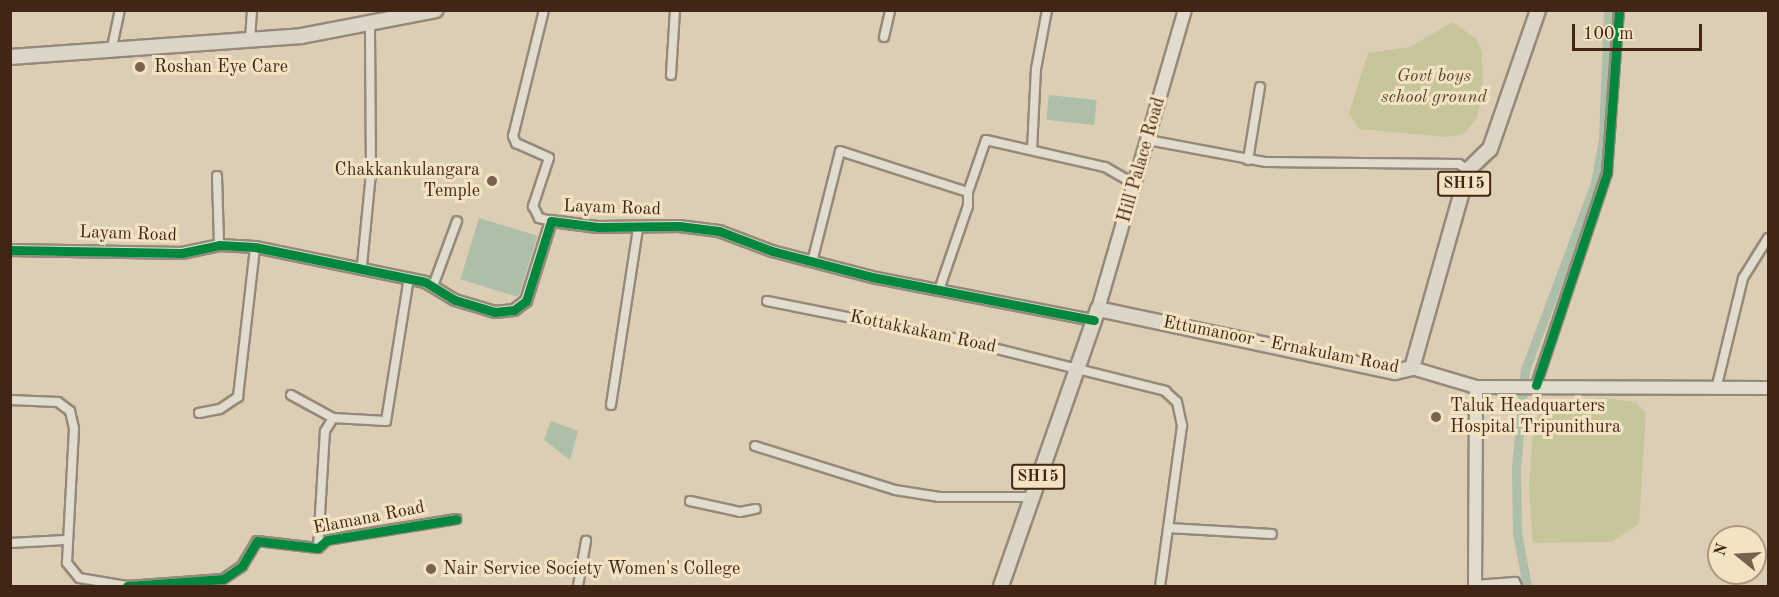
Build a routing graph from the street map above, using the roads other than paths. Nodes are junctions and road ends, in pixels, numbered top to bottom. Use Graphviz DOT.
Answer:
graph roads {
  1 [pos="120,10"];
  2 [pos="252,10"];
  3 [pos="544,10"];
  4 [pos="675,10"];
  5 [pos="890,10"];
  6 [pos="1047,10"];
  7 [pos="1185,10"];
  8 [pos="1538,10"];
  9 [pos="1620,10"];
  10 [pos="429,11"];
  11 [pos="370,23"];
  12 [pos="884,37"];
  13 [pos="250,39"];
  14 [pos="112,47"];
  15 [pos="10,57"];
  16 [pos="671,75"];
  17 [pos="1260,87"];
  18 [pos="1148,140"];
  19 [pos="1032,150"];
  20 [pos="1248,160"];
  21 [pos="1468,170"];
  22 [pos="218,176"];
  23 [pos="1135,184"];
  24 [pos="968,192"];
  25 [pos="457,221"];
  26 [pos="550,221"];
  27 [pos="638,228"];
  28 [pos="1768,238"];
  29 [pos="219,245"];
  30 [pos="255,247"];
  31 [pos="10,250"];
  32 [pos="812,262"];
  33 [pos="362,265"];
  34 [pos="409,278"];
  35 [pos="433,286"];
  36 [pos="939,290"];
  37 [pos="767,301"];
  38 [pos="1096,314"];
  39 [pos="1077,367"];
  40 [pos="1412,368"];
  41 [pos="1535,385"];
  42 [pos="1717,385"];
  43 [pos="1476,387"];
  44 [pos="1768,388"];
  45 [pos="291,395"];
  46 [pos="10,400"];
  47 [pos="611,405"];
  48 [pos="198,413"];
  49 [pos="333,418"];
  50 [pos="756,446"];
  51 [pos="1031,497"];
  52 [pos="690,501"];
  53 [pos="756,509"];
  54 [pos="456,519"];
  55 [pos="1168,528"];
  56 [pos="1272,534"];
  57 [pos="65,540"];
  58 [pos="586,541"];
  59 [pos="10,543"];
  60 [pos="318,548"];
  61 [pos="128,586"];
  62 [pos="578,586"];
  63 [pos="1000,586"];
  64 [pos="1160,586"];
  65 [pos="1475,586"];
  66 [pos="1517,586"];
  1 -- 14 [label="street"];
  2 -- 13 [label="street"];
  3 -- 26 [label="street"];
  4 -- 16 [label="street"];
  5 -- 12 [label="street"];
  6 -- 19 [label="street"];
  7 -- 18 [label="main road, Hill Palace Road"];
  8 -- 21 [label="main road, SH15"];
  9 -- 41 [label="street"];
  10 -- 11 [label="main road"];
  11 -- 13 [label="main road"];
  11 -- 33 [label="street"];
  13 -- 14 [label="main road"];
  14 -- 15 [label="main road"];
  17 -- 20 [label="street"];
  18 -- 20 [label="street"];
  18 -- 23 [label="main road, Hill Palace Road"];
  19 -- 23 [label="street"];
  19 -- 24 [label="street"];
  20 -- 21 [label="street"];
  21 -- 40 [label="main road, Ettumanoor - Ernakulam Road / SH15"];
  22 -- 29 [label="street"];
  23 -- 38 [label="main road, Hill Palace Road"];
  24 -- 32 [label="street"];
  24 -- 36 [label="street"];
  25 -- 35 [label="street"];
  26 -- 27 [label="street, Layam Road"];
  26 -- 35 [label="street, Layam Road"];
  27 -- 32 [label="street, Layam Road"];
  27 -- 47 [label="street"];
  28 -- 42 [label="street"];
  29 -- 30 [label="street, Layam Road"];
  29 -- 31 [label="street, Layam Road"];
  30 -- 33 [label="street, Layam Road"];
  30 -- 48 [label="street"];
  32 -- 36 [label="street, Layam Road"];
  33 -- 34 [label="street, Layam Road"];
  34 -- 35 [label="street, Layam Road"];
  34 -- 49 [label="street"];
  36 -- 38 [label="street, Layam Road"];
  37 -- 39 [label="street, Kottakkakam Road"];
  38 -- 39 [label="main road, SH15"];
  38 -- 40 [label="main road, Ettumanoor - Ernakulam Road"];
  39 -- 51 [label="main road, SH15"];
  39 -- 55 [label="street, Kottakkakam Road"];
  40 -- 43 [label="main road"];
  41 -- 42 [label="main road"];
  41 -- 43 [label="main road"];
  42 -- 44 [label="main road"];
  43 -- 65 [label="main road"];
  45 -- 49 [label="street"];
  46 -- 57 [label="street"];
  49 -- 60 [label="street, Elamana Road"];
  50 -- 51 [label="street"];
  51 -- 63 [label="main road, SH15"];
  52 -- 53 [label="street"];
  54 -- 60 [label="street, Elamana Road"];
  55 -- 56 [label="street"];
  55 -- 64 [label="street, Kottakkakam Road"];
  57 -- 59 [label="street"];
  57 -- 61 [label="street"];
  58 -- 62 [label="street"];
  60 -- 61 [label="street, Elamana Road"];
  65 -- 66 [label="street"];
}
